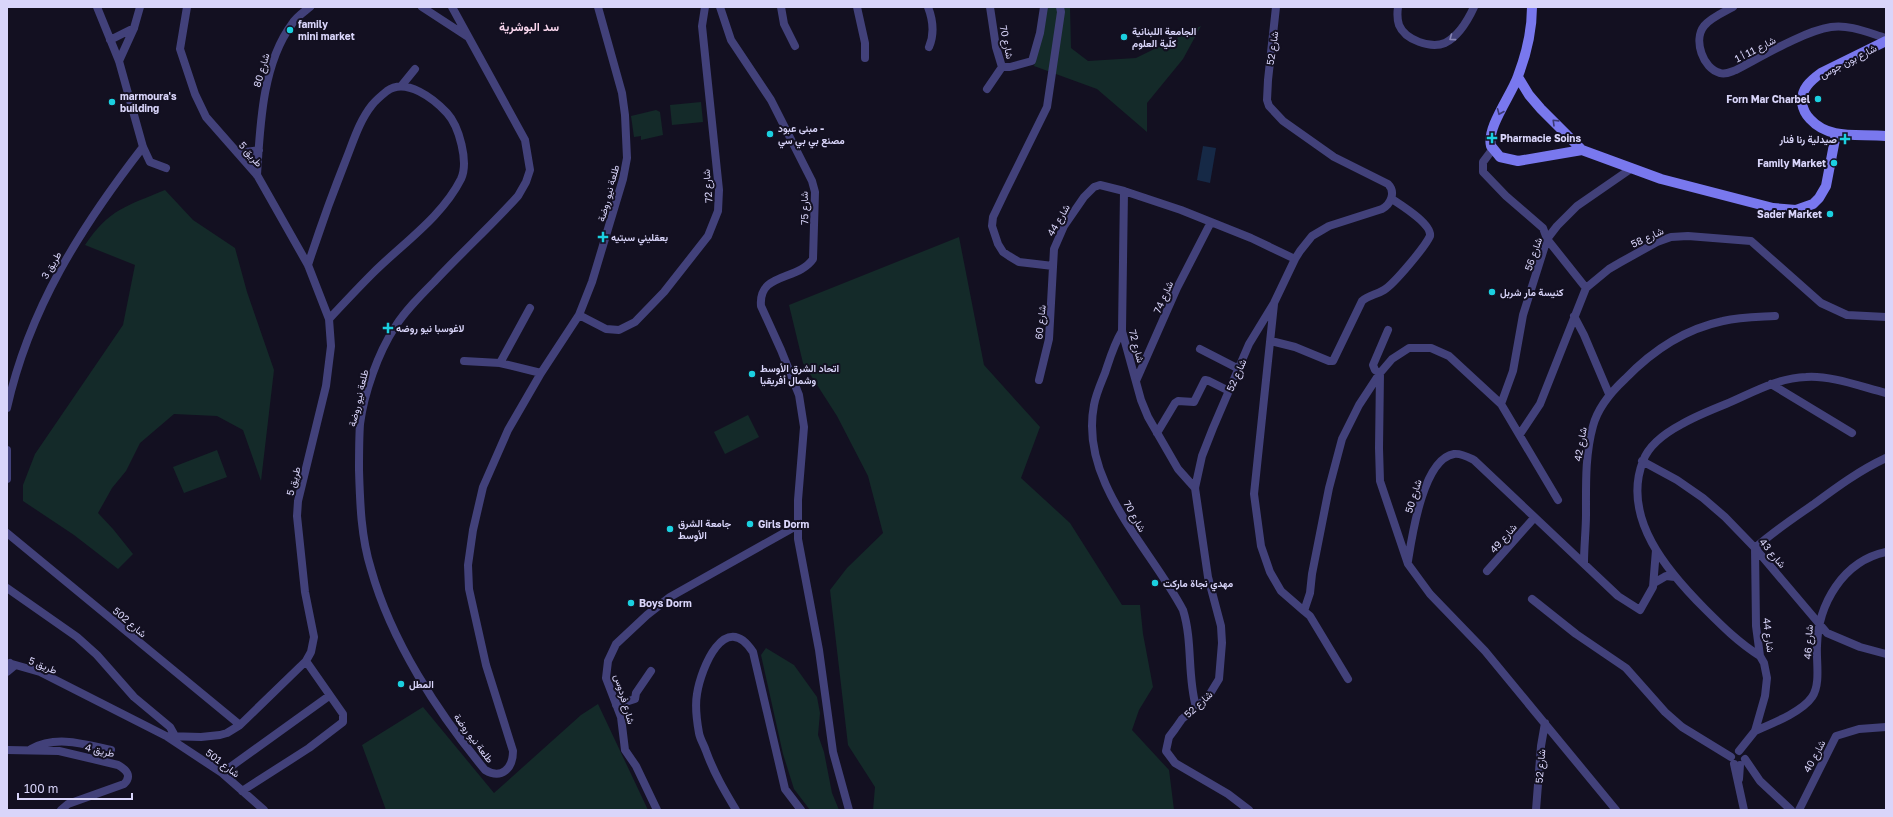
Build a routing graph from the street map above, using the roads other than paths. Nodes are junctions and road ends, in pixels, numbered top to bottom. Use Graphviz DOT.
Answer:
graph roads {
  1 [pos="97,7"];
  2 [pos="140,7"];
  3 [pos="186,7"];
  4 [pos="310,7"];
  5 [pos="422,7"];
  6 [pos="452,7"];
  7 [pos="598,7"];
  8 [pos="705,7"];
  9 [pos="720,7"];
  10 [pos="781,7"];
  11 [pos="857,7"];
  12 [pos="928,7"];
  13 [pos="990,7"];
  14 [pos="1044,7"];
  15 [pos="1060,7"];
  16 [pos="1276,7"];
  17 [pos="1398,7"];
  18 [pos="1474,7"];
  19 [pos="1532,7"];
  20 [pos="1733,7"];
  21 [pos="134,28"];
  22 [pos="470,38"];
  23 [pos="1886,38"];
  24 [pos="110,40"];
  25 [pos="1886,41"];
  26 [pos="795,46"];
  27 [pos="929,47"];
  28 [pos="865,58"];
  29 [pos="119,61"];
  30 [pos="1002,67"];
  31 [pos="415,69"];
  32 [pos="1518,77"];
  33 [pos="402,85"];
  34 [pos="987,88"];
  35 [pos="1836,134"];
  36 [pos="1886,136"];
  37 [pos="144,148"];
  38 [pos="259,150"];
  39 [pos="1492,150"];
  40 [pos="1582,150"];
  41 [pos="238,153"];
  42 [pos="166,168"];
  43 [pos="1632,168"];
  44 [pos="256,175"];
  45 [pos="1124,191"];
  46 [pos="1392,199"];
  47 [pos="1211,222"];
  48 [pos="1547,239"];
  49 [pos="1295,259"];
  50 [pos="308,265"];
  51 [pos="1053,266"];
  52 [pos="1586,288"];
  53 [pos="1274,303"];
  54 [pos="530,308"];
  55 [pos="579,315"];
  56 [pos="1574,316"];
  57 [pos="1775,316"];
  58 [pos="1886,317"];
  59 [pos="329,319"];
  60 [pos="1388,330"];
  61 [pos="1122,331"];
  62 [pos="1271,341"];
  63 [pos="1200,349"];
  64 [pos="464,361"];
  65 [pos="500,363"];
  66 [pos="1239,369"];
  67 [pos="541,373"];
  68 [pos="1380,373"];
  69 [pos="1039,380"];
  70 [pos="1136,381"];
  71 [pos="1771,384"];
  72 [pos="1229,391"];
  73 [pos="1886,392"];
  74 [pos="1610,394"];
  75 [pos="1501,404"];
  76 [pos="7,408"];
  77 [pos="1157,433"];
  78 [pos="1852,433"];
  79 [pos="1520,434"];
  80 [pos="7,450"];
  81 [pos="1886,458"];
  82 [pos="1642,461"];
  83 [pos="7,479"];
  84 [pos="1195,488"];
  85 [pos="1558,500"];
  86 [pos="1534,518"];
  87 [pos="798,524"];
  88 [pos="7,533"];
  89 [pos="782,533"];
  90 [pos="798,539"];
  91 [pos="1755,548"];
  92 [pos="1656,550"];
  93 [pos="1886,552"];
  94 [pos="1584,563"];
  95 [pos="1408,564"];
  96 [pos="1487,571"];
  97 [pos="1675,576"];
  98 [pos="1654,583"];
  99 [pos="7,588"];
  100 [pos="1532,599"];
  101 [pos="1304,611"];
  102 [pos="1818,623"];
  103 [pos="1886,654"];
  104 [pos="1760,656"];
  105 [pos="306,661"];
  106 [pos="9,663"];
  107 [pos="652,671"];
  108 [pos="7,672"];
  109 [pos="1348,679"];
  110 [pos="329,696"];
  111 [pos="616,704"];
  112 [pos="1196,707"];
  113 [pos="1545,723"];
  114 [pos="240,725"];
  115 [pos="1886,727"];
  116 [pos="1755,731"];
  117 [pos="166,736"];
  118 [pos="174,736"];
  119 [pos="7,750"];
  120 [pos="30,750"];
  121 [pos="111,750"];
  122 [pos="1737,758"];
  123 [pos="222,773"];
  124 [pos="242,791"];
  125 [pos="61,810"];
  126 [pos="264,810"];
  127 [pos="657,810"];
  128 [pos="736,810"];
  129 [pos="801,810"];
  130 [pos="849,810"];
  131 [pos="1249,810"];
  132 [pos="1536,810"];
  133 [pos="1616,810"];
  134 [pos="1744,810"];
  135 [pos="1791,810"];
  136 [pos="1799,810"];
  1 -- 24 [label="street"];
  2 -- 21 [label="street"];
  3 -- 41 [label="street, طريق 5"];
  4 -- 38 [label="street, شارع 80"];
  5 -- 22 [label="street"];
  6 -- 22 [label="street, طلعة نيو روضة"];
  7 -- 55 [label="street, طلعة نيو روضة"];
  8 -- 55 [label="street, شارع 72"];
  9 -- 87 [label="street, شارع 75"];
  10 -- 26 [label="street"];
  11 -- 28 [label="street"];
  12 -- 27 [label="street"];
  13 -- 30 [label="street, شارع 70"];
  14 -- 30 [label="street, شارع 70"];
  15 -- 51 [label="street"];
  16 -- 46 [label="street, شارع 52"];
  18 -- 17 [label="street, one-way"];
  19 -- 32 [label="street"];
  20 -- 23 [label="street, شارع 11 أ 1"];
  21 -- 24 [label="street"];
  21 -- 29 [label="street"];
  22 -- 67 [label="street, طلعة نيو روضة"];
  24 -- 29 [label="street"];
  25 -- 35 [label="street, شارع بون جوس"];
  29 -- 37 [label="street"];
  30 -- 34 [label="street"];
  31 -- 33 [label="street"];
  32 -- 39 [label="street, one-way"];
  40 -- 32 [label="street, one-way"];
  33 -- 50 [label="street"];
  33 -- 59 [label="street"];
  35 -- 36 [label="street"];
  35 -- 43 [label="street"];
  37 -- 42 [label="street"];
  37 -- 76 [label="street, طريق 3"];
  38 -- 41 [label="street"];
  38 -- 44 [label="street, شارع 80"];
  39 -- 40 [label="street"];
  39 -- 48 [label="street"];
  40 -- 43 [label="street"];
  41 -- 44 [label="street, طريق 5"];
  43 -- 48 [label="street, شارع 56"];
  44 -- 50 [label="street, طريق 5"];
  45 -- 47 [label="street, شارع 44"];
  45 -- 51 [label="street, شارع 44"];
  45 -- 61 [label="street, شارع 72"];
  46 -- 49 [label="street, شارع 52"];
  46 -- 62 [label="street"];
  47 -- 49 [label="street, شارع 44"];
  47 -- 70 [label="street, شارع 74"];
  48 -- 52 [label="street"];
  48 -- 75 [label="street, شارع 56"];
  49 -- 53 [label="street, شارع 52"];
  50 -- 59 [label="street, طريق 5"];
  51 -- 69 [label="street, شارع 60"];
  52 -- 56 [label="street, شارع 58"];
  52 -- 58 [label="street, شارع 58"];
  53 -- 62 [label="street"];
  53 -- 66 [label="street, شارع 52"];
  54 -- 65 [label="street"];
  55 -- 67 [label="street, طلعة نيو روضة"];
  56 -- 74 [label="street"];
  56 -- 79 [label="street, شارع 58"];
  57 -- 74 [label="street, شارع 42"];
  59 -- 105 [label="street, طريق 5"];
  60 -- 68 [label="street, شارع 50"];
  61 -- 70 [label="street, شارع 72"];
  61 -- 112 [label="street, شارع 70"];
  62 -- 101 [label="street"];
  63 -- 66 [label="street"];
  64 -- 65 [label="street"];
  65 -- 67 [label="street"];
  66 -- 72 [label="street, شارع 52"];
  68 -- 75 [label="street"];
  68 -- 95 [label="street, شارع 50"];
  68 -- 101 [label="street"];
  70 -- 77 [label="street, شارع 72"];
  71 -- 73 [label="street"];
  71 -- 78 [label="street"];
  71 -- 82 [label="street"];
  72 -- 77 [label="street"];
  72 -- 84 [label="street, شارع 52"];
  74 -- 94 [label="street, شارع 42"];
  75 -- 79 [label="street"];
  77 -- 84 [label="street, شارع 72"];
  79 -- 85 [label="street"];
  80 -- 83 [label="street"];
  81 -- 91 [label="street"];
  82 -- 91 [label="street, شارع 43"];
  82 -- 92 [label="street"];
  84 -- 112 [label="street, شارع 52"];
  86 -- 94 [label="street, شارع 50"];
  86 -- 95 [label="street, شارع 50"];
  86 -- 96 [label="street, شارع 49"];
  87 -- 89 [label="street, شارع فردوس"];
  87 -- 90 [label="street"];
  88 -- 114 [label="street, شارع 502"];
  89 -- 90 [label="street"];
  89 -- 111 [label="street, شارع فردوس"];
  90 -- 130 [label="street"];
  91 -- 102 [label="street, شارع 43"];
  91 -- 104 [label="street, شارع 44"];
  92 -- 97 [label="street"];
  92 -- 98 [label="street, شارع 50"];
  93 -- 102 [label="street, شارع 46"];
  94 -- 98 [label="street, شارع 50"];
  95 -- 113 [label="street"];
  97 -- 98 [label="street"];
  97 -- 104 [label="street"];
  99 -- 118 [label="street"];
  100 -- 122 [label="street"];
  101 -- 109 [label="street"];
  102 -- 103 [label="street, شارع 43"];
  102 -- 116 [label="street, شارع 46"];
  104 -- 116 [label="street, شارع 44"];
  105 -- 110 [label="street"];
  105 -- 114 [label="street, طريق 5"];
  106 -- 108 [label="street"];
  106 -- 117 [label="street, طريق 5"];
  107 -- 111 [label="street"];
  110 -- 123 [label="street"];
  110 -- 124 [label="street"];
  111 -- 127 [label="street, شارع فردوس"];
  112 -- 131 [label="street, شارع 52"];
  113 -- 132 [label="street, شارع 52"];
  113 -- 133 [label="street"];
  114 -- 118 [label="street, طريق 5"];
  115 -- 136 [label="street, شارع 40"];
  116 -- 122 [label="street, شارع 44"];
  117 -- 118 [label="street, طريق 5"];
  117 -- 123 [label="street, شارع 501"];
  119 -- 120 [label="street, طريق 4"];
  120 -- 121 [label="street"];
  120 -- 125 [label="street, طريق 4"];
  122 -- 134 [label="street, شارع 44"];
  122 -- 135 [label="street"];
  123 -- 124 [label="street, شارع 501"];
  124 -- 126 [label="street, شارع 501"];
  128 -- 129 [label="street"];
}
